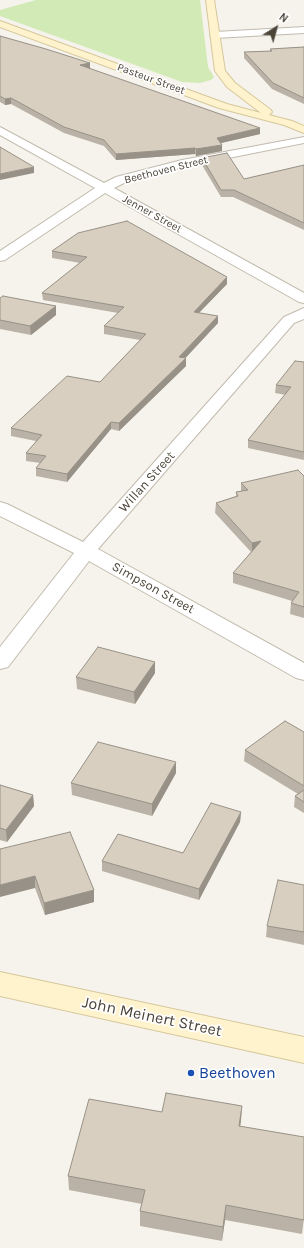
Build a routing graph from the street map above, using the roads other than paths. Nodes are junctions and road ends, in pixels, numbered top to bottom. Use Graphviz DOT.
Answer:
graph roads {
  1 [pos="210,0"];
  2 [pos="0,24"];
  3 [pos="304,30"];
  4 [pos="215,35"];
  5 [pos="244,96"];
  6 [pos="209,100"];
  7 [pos="288,123"];
  8 [pos="0,130"];
  9 [pos="304,130"];
  10 [pos="304,140"];
  11 [pos="104,188"];
  12 [pos="0,257"];
  13 [pos="304,298"];
  14 [pos="304,313"];
  15 [pos="0,508"];
  16 [pos="86,551"];
  17 [pos="0,662"];
  18 [pos="304,673"];
  19 [pos="0,984"];
  20 [pos="304,1050"];
  1 -- 4 [label="main road"];
  2 -- 6 [label="main road, Pasteur Street"];
  3 -- 4 [label="street"];
  4 -- 5 [label="main road"];
  5 -- 6 [label="main road"];
  5 -- 7 [label="main road"];
  6 -- 7 [label="main road, Pasteur Street"];
  7 -- 9 [label="main road, Pasteur Street"];
  8 -- 11 [label="street, Jenner Street"];
  10 -- 11 [label="street, Beethoven Street"];
  11 -- 12 [label="street, Beethoven Street"];
  11 -- 13 [label="street, Jenner Street"];
  14 -- 16 [label="street, Willan Street"];
  15 -- 16 [label="street, Simpson Street"];
  16 -- 17 [label="street, Willan Street"];
  16 -- 18 [label="street, Simpson Street"];
  19 -- 20 [label="main road, John Meinert Street"];
}
